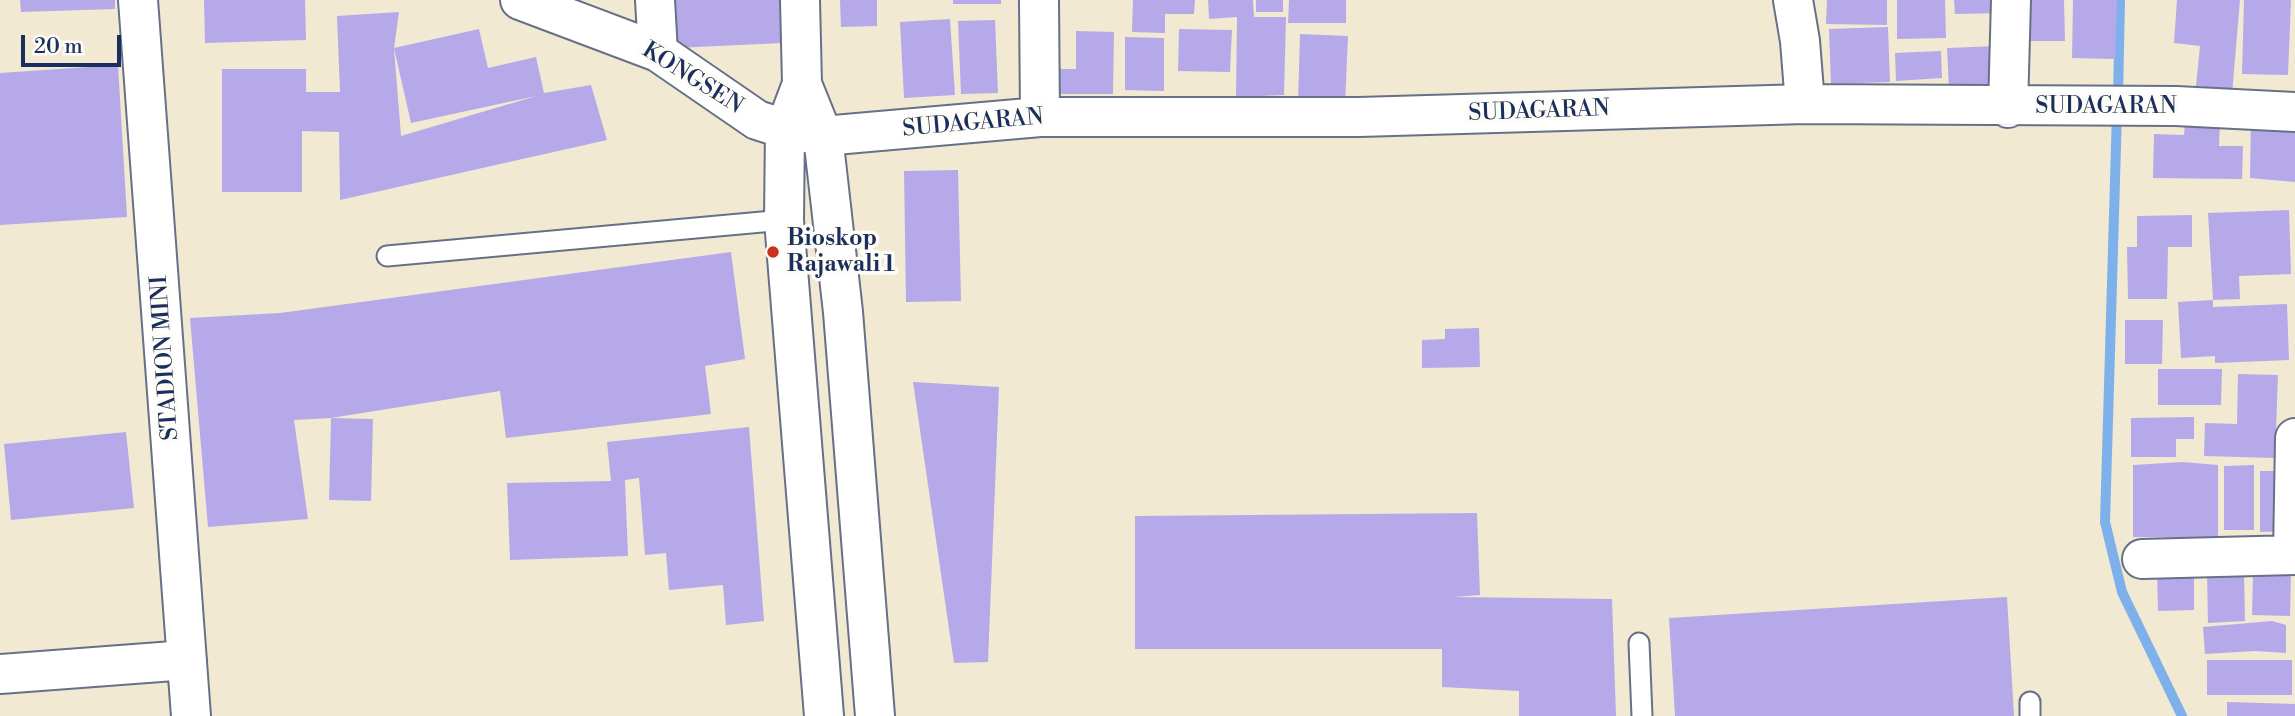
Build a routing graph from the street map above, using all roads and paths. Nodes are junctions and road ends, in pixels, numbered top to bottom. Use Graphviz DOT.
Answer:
graph roads {
  1 [pos="138,0"];
  2 [pos="520,0"];
  3 [pos="655,0"];
  4 [pos="800,0"];
  5 [pos="1039,0"];
  6 [pos="1793,0"];
  7 [pos="2011,0"];
  8 [pos="658,52"];
  9 [pos="803,84"];
  10 [pos="1805,104"];
  11 [pos="2008,108"];
  12 [pos="2295,112"];
  13 [pos="1040,117"];
  14 [pos="785,129"];
  15 [pos="823,135"];
  16 [pos="784,220"];
  17 [pos="387,256"];
  18 [pos="2295,438"];
  19 [pos="860,525"];
  20 [pos="808,526"];
  21 [pos="2294,555"];
  22 [pos="2142,559"];
  23 [pos="1639,643"];
  24 [pos="187,660"];
  25 [pos="0,674"];
  26 [pos="191,716"];
  27 [pos="824,716"];
  28 [pos="875,716"];
  29 [pos="1642,716"];
  1 -- 24 [label="street, STADION MINI"];
  2 -- 8 [label="street, KONGSEN"];
  3 -- 8 [label="street"];
  4 -- 9 [label="street"];
  5 -- 13 [label="street"];
  6 -- 10 [label="street"];
  7 -- 11 [label="street"];
  8 -- 14 [label="street, KONGSEN"];
  9 -- 14 [label="street"];
  9 -- 15 [label="street"];
  10 -- 11 [label="street, SUDAGARAN"];
  10 -- 13 [label="street, SUDAGARAN"];
  11 -- 12 [label="street, SUDAGARAN"];
  13 -- 15 [label="street, SUDAGARAN"];
  14 -- 15 [label="street, SUDAGARAN"];
  14 -- 16 [label="street"];
  15 -- 19 [label="street"];
  16 -- 17 [label="lane"];
  16 -- 20 [label="street"];
  18 -- 21 [label="street"];
  19 -- 20 [label="street"];
  19 -- 28 [label="street"];
  20 -- 27 [label="street"];
  21 -- 22 [label="street"];
  23 -- 29 [label="lane"];
  24 -- 25 [label="street"];
  24 -- 26 [label="street, STADION MINI"];
}
